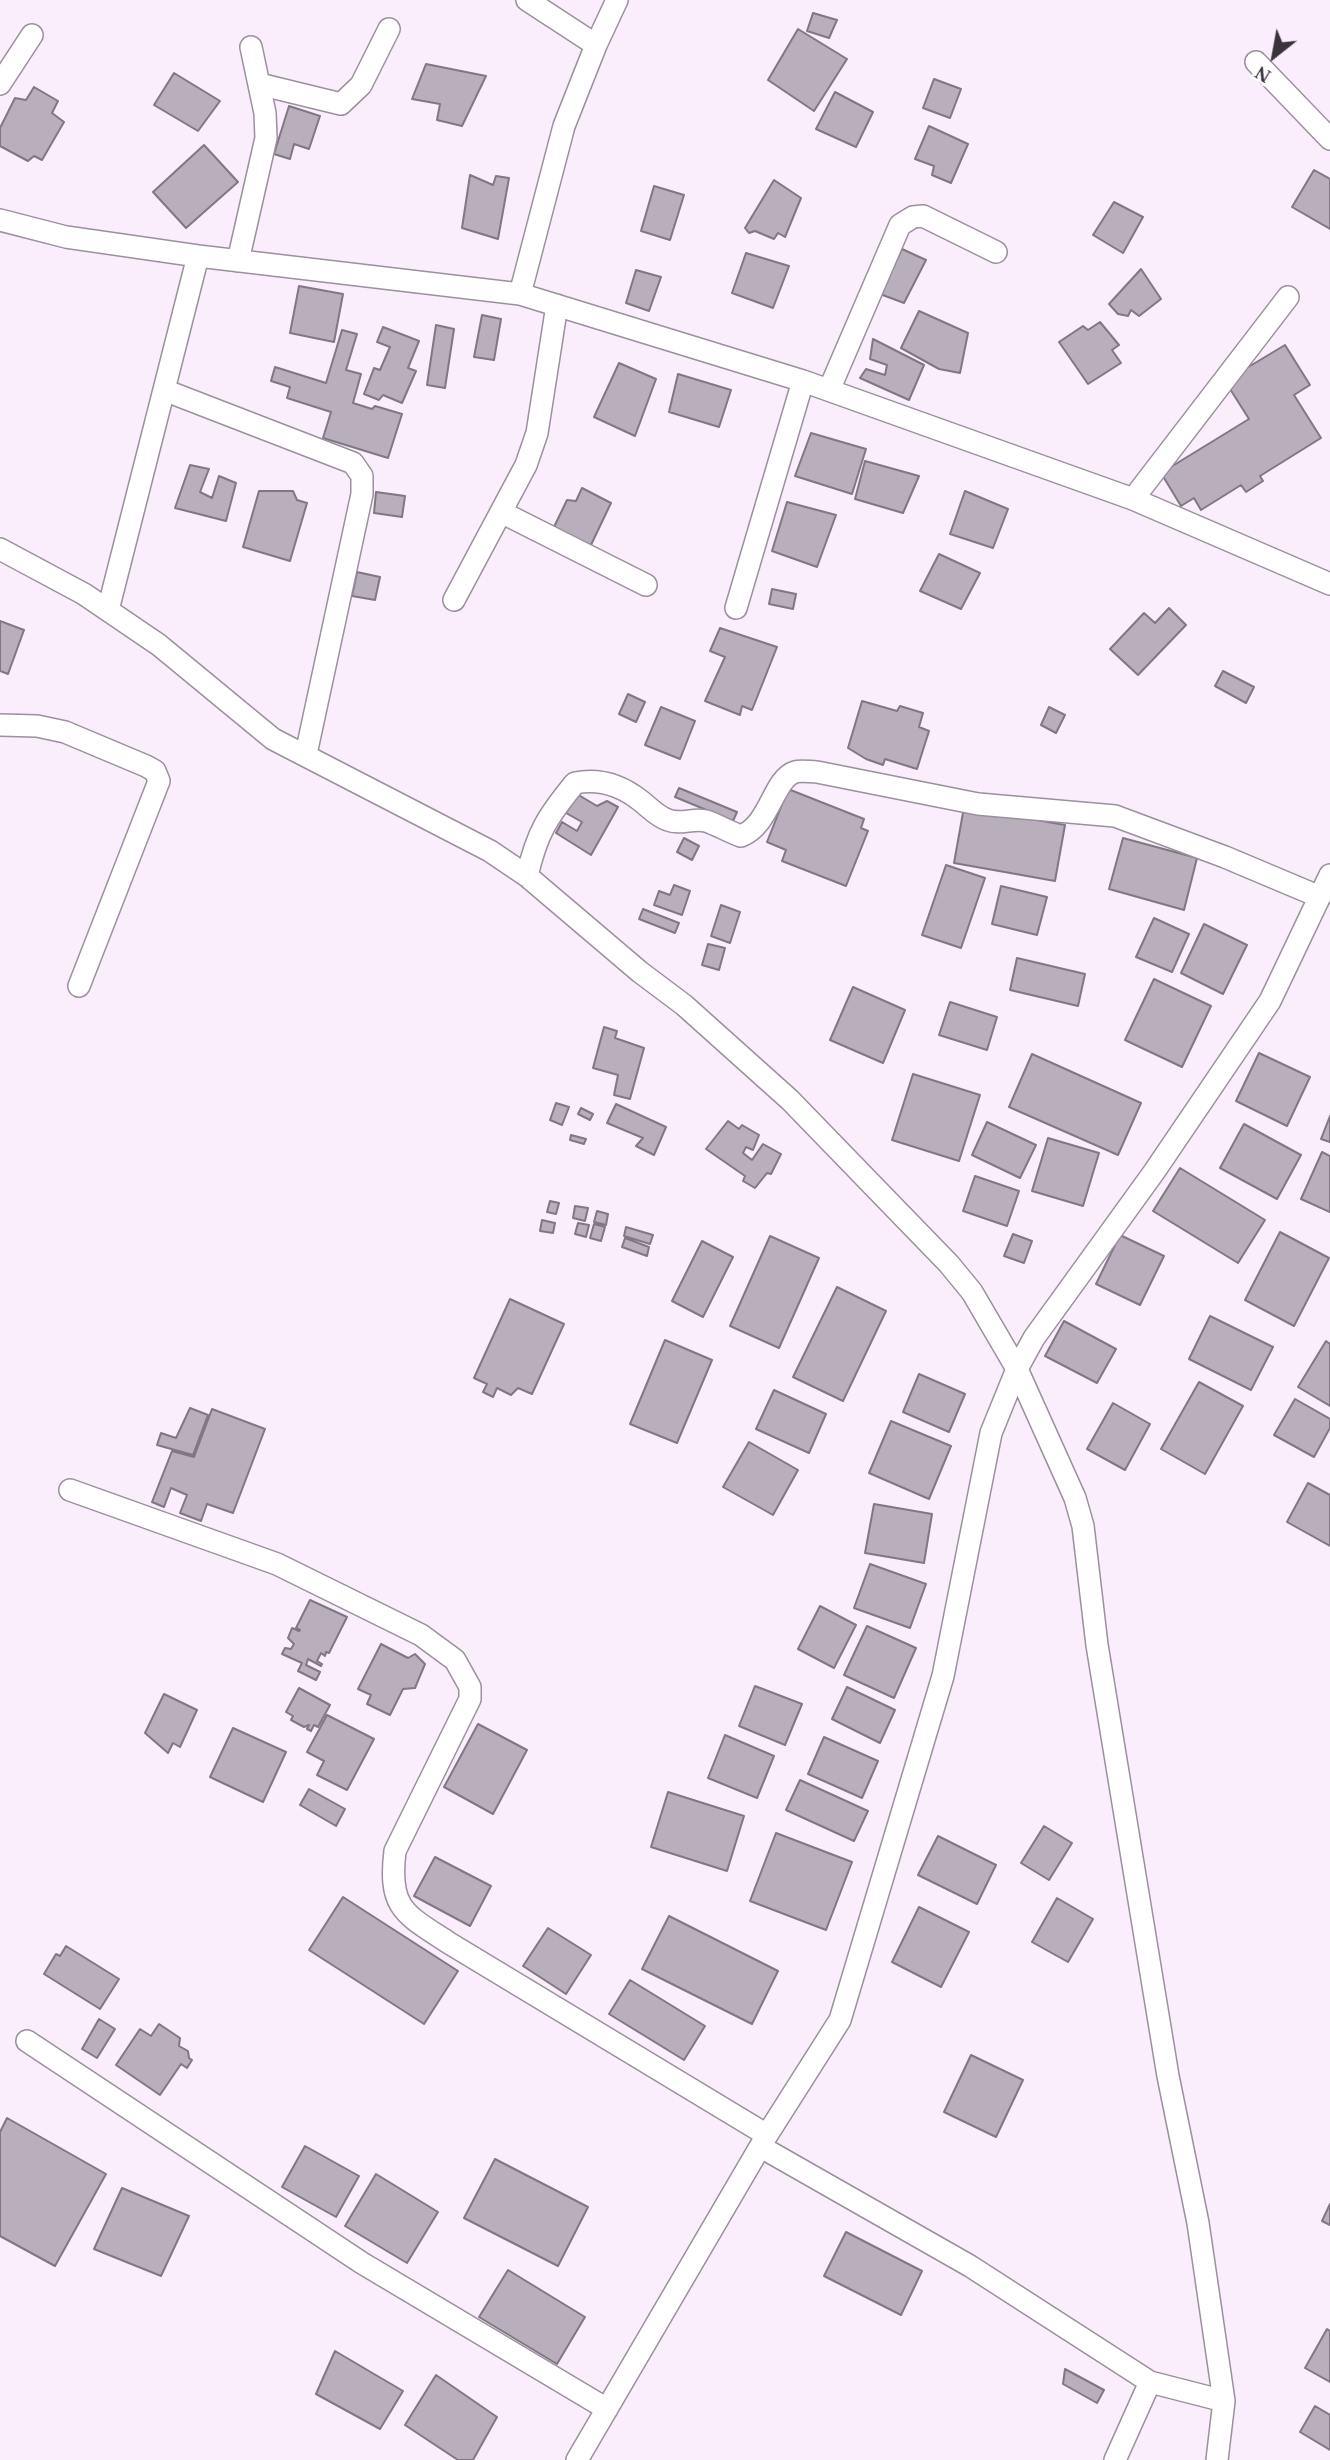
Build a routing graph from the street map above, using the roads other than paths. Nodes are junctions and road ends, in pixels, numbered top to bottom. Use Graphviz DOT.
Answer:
graph roads {
  1 [pos="527,0"];
  2 [pos="617,0"];
  3 [pos="389,29"];
  4 [pos="32,35"];
  5 [pos="596,45"];
  6 [pos="251,47"];
  7 [pos="1256,62"];
  8 [pos="0,84"];
  9 [pos="259,84"];
  10 [pos="1330,139"];
  11 [pos="0,220"];
  12 [pos="996,253"];
  13 [pos="198,256"];
  14 [pos="238,261"];
  15 [pos="520,294"];
  16 [pos="1288,297"];
  17 [pos="557,305"];
  18 [pos="803,381"];
  19 [pos="164,390"];
  20 [pos="828,390"];
  21 [pos="1133,499"];
  22 [pos="501,512"];
  23 [pos="0,549"];
  24 [pos="1330,584"];
  25 [pos="646,585"];
  26 [pos="454,600"];
  27 [pos="736,608"];
  28 [pos="108,610"];
  29 [pos="0,726"];
  30 [pos="306,754"];
  31 [pos="1330,875"];
  32 [pos="527,876"];
  33 [pos="1320,897"];
  34 [pos="79,986"];
  35 [pos="1017,1369"];
  36 [pos="70,1490"];
  37 [pos="27,2041"];
  38 [pos="764,2141"];
  39 [pos="1150,2382"];
  40 [pos="1224,2401"];
  41 [pos="607,2409"];
  42 [pos="577,2460"];
  43 [pos="1115,2460"];
  44 [pos="1217,2460"];
  1 -- 5 [label="street"];
  2 -- 5 [label="street"];
  3 -- 9 [label="street"];
  4 -- 8 [label="street"];
  5 -- 15 [label="street"];
  6 -- 9 [label="street"];
  7 -- 10 [label="street"];
  9 -- 14 [label="street"];
  11 -- 13 [label="street"];
  12 -- 20 [label="street"];
  13 -- 14 [label="street"];
  13 -- 19 [label="street"];
  14 -- 15 [label="street"];
  15 -- 17 [label="street"];
  16 -- 21 [label="street"];
  17 -- 18 [label="street"];
  17 -- 22 [label="street"];
  18 -- 20 [label="street"];
  18 -- 27 [label="street"];
  19 -- 28 [label="street"];
  19 -- 30 [label="street"];
  20 -- 21 [label="street"];
  21 -- 24 [label="street"];
  22 -- 25 [label="street"];
  22 -- 26 [label="street"];
  23 -- 28 [label="street"];
  28 -- 30 [label="street"];
  29 -- 34 [label="street"];
  30 -- 32 [label="street"];
  31 -- 33 [label="street"];
  32 -- 33 [label="street"];
  32 -- 35 [label="street"];
  33 -- 35 [label="street"];
  35 -- 38 [label="street"];
  35 -- 40 [label="street"];
  36 -- 38 [label="street"];
  37 -- 41 [label="street"];
  38 -- 39 [label="street"];
  38 -- 41 [label="street"];
  39 -- 40 [label="street"];
  39 -- 43 [label="street"];
  40 -- 44 [label="street"];
  41 -- 42 [label="street"];
}
